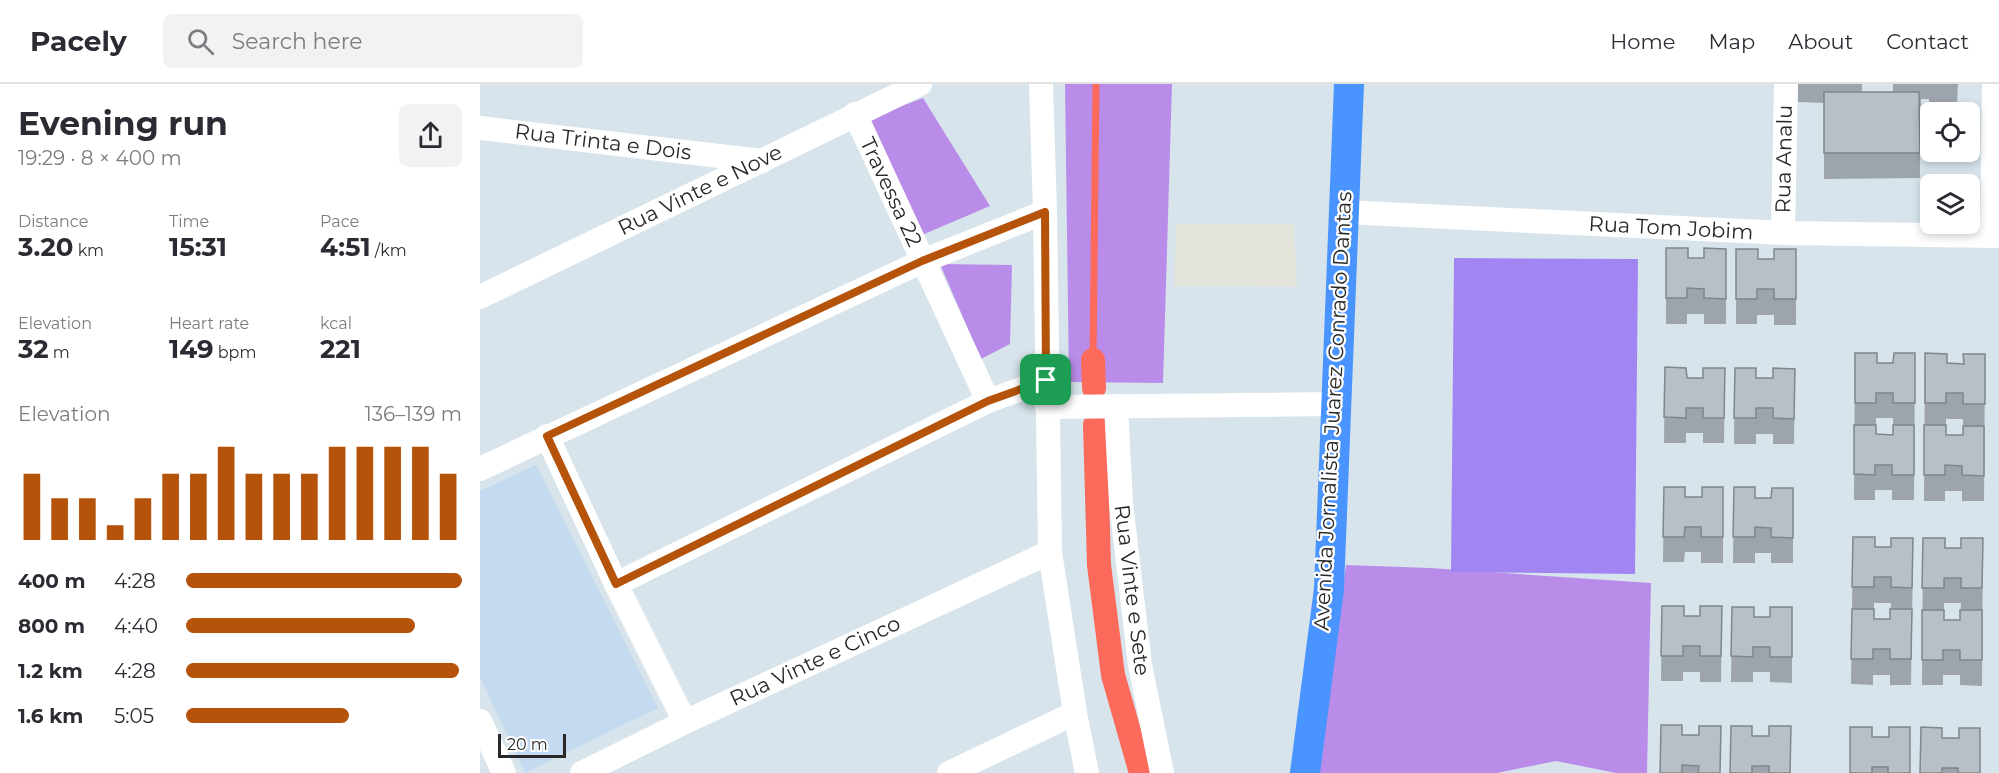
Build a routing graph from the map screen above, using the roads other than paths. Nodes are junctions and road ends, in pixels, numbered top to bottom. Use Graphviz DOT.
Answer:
graph roads {
  1 [pos="920,84"];
  2 [pos="1041,84"];
  3 [pos="1349,84"];
  4 [pos="1786,84"];
  5 [pos="1994,84"];
  6 [pos="855,114"];
  7 [pos="480,128"];
  8 [pos="762,161"];
  9 [pos="1045,212"];
  10 [pos="1343,212"];
  11 [pos="1783,233"];
  12 [pos="1995,236"];
  13 [pos="922,261"];
  14 [pos="480,297"];
  15 [pos="1046,380"];
  16 [pos="988,401"];
  17 [pos="1336,404"];
  18 [pos="1116,406"];
  19 [pos="1047,407"];
  20 [pos="547,436"];
  21 [pos="480,469"];
  22 [pos="1050,552"];
  23 [pos="616,584"];
  24 [pos="1075,713"];
  25 [pos="480,721"];
  26 [pos="685,722"];
  27 [pos="504,773"];
  28 [pos="582,773"];
  29 [pos="949,773"];
  30 [pos="1087,773"];
  31 [pos="1162,773"];
  32 [pos="1305,773"];
  1 -- 6 [label="street, Rua Vinte e Nove"];
  2 -- 9 [label="street"];
  3 -- 10 [label="main road, Avenida Jornalista Juarez Conrado Dantas"];
  4 -- 11 [label="street, Rua Analu"];
  5 -- 12 [label="street"];
  6 -- 8 [label="street, Rua Vinte e Nove"];
  6 -- 13 [label="street, Travessa 22"];
  7 -- 8 [label="street, Rua Trinta e Dois"];
  8 -- 14 [label="street, Rua Vinte e Nove"];
  9 -- 13 [label="street"];
  9 -- 15 [label="street"];
  10 -- 11 [label="street, Rua Tom Jobim"];
  10 -- 17 [label="main road, Avenida Jornalista Juarez Conrado Dantas"];
  11 -- 12 [label="street, Rua Tom Jobim"];
  13 -- 16 [label="street, Travessa 22"];
  13 -- 20 [label="street"];
  15 -- 16 [label="street"];
  15 -- 19 [label="street"];
  16 -- 23 [label="street"];
  17 -- 18 [label="street"];
  17 -- 32 [label="main road, Avenida Jornalista Juarez Conrado Dantas"];
  18 -- 19 [label="street"];
  18 -- 31 [label="street, Rua Vinte e Sete"];
  19 -- 22 [label="street"];
  20 -- 21 [label="street"];
  20 -- 23 [label="street"];
  22 -- 24 [label="street"];
  22 -- 26 [label="street, Rua Vinte e Cinco"];
  23 -- 26 [label="street"];
  24 -- 29 [label="street"];
  24 -- 30 [label="street"];
  25 -- 27 [label="street"];
  26 -- 28 [label="street, Rua Vinte e Cinco"];
}
